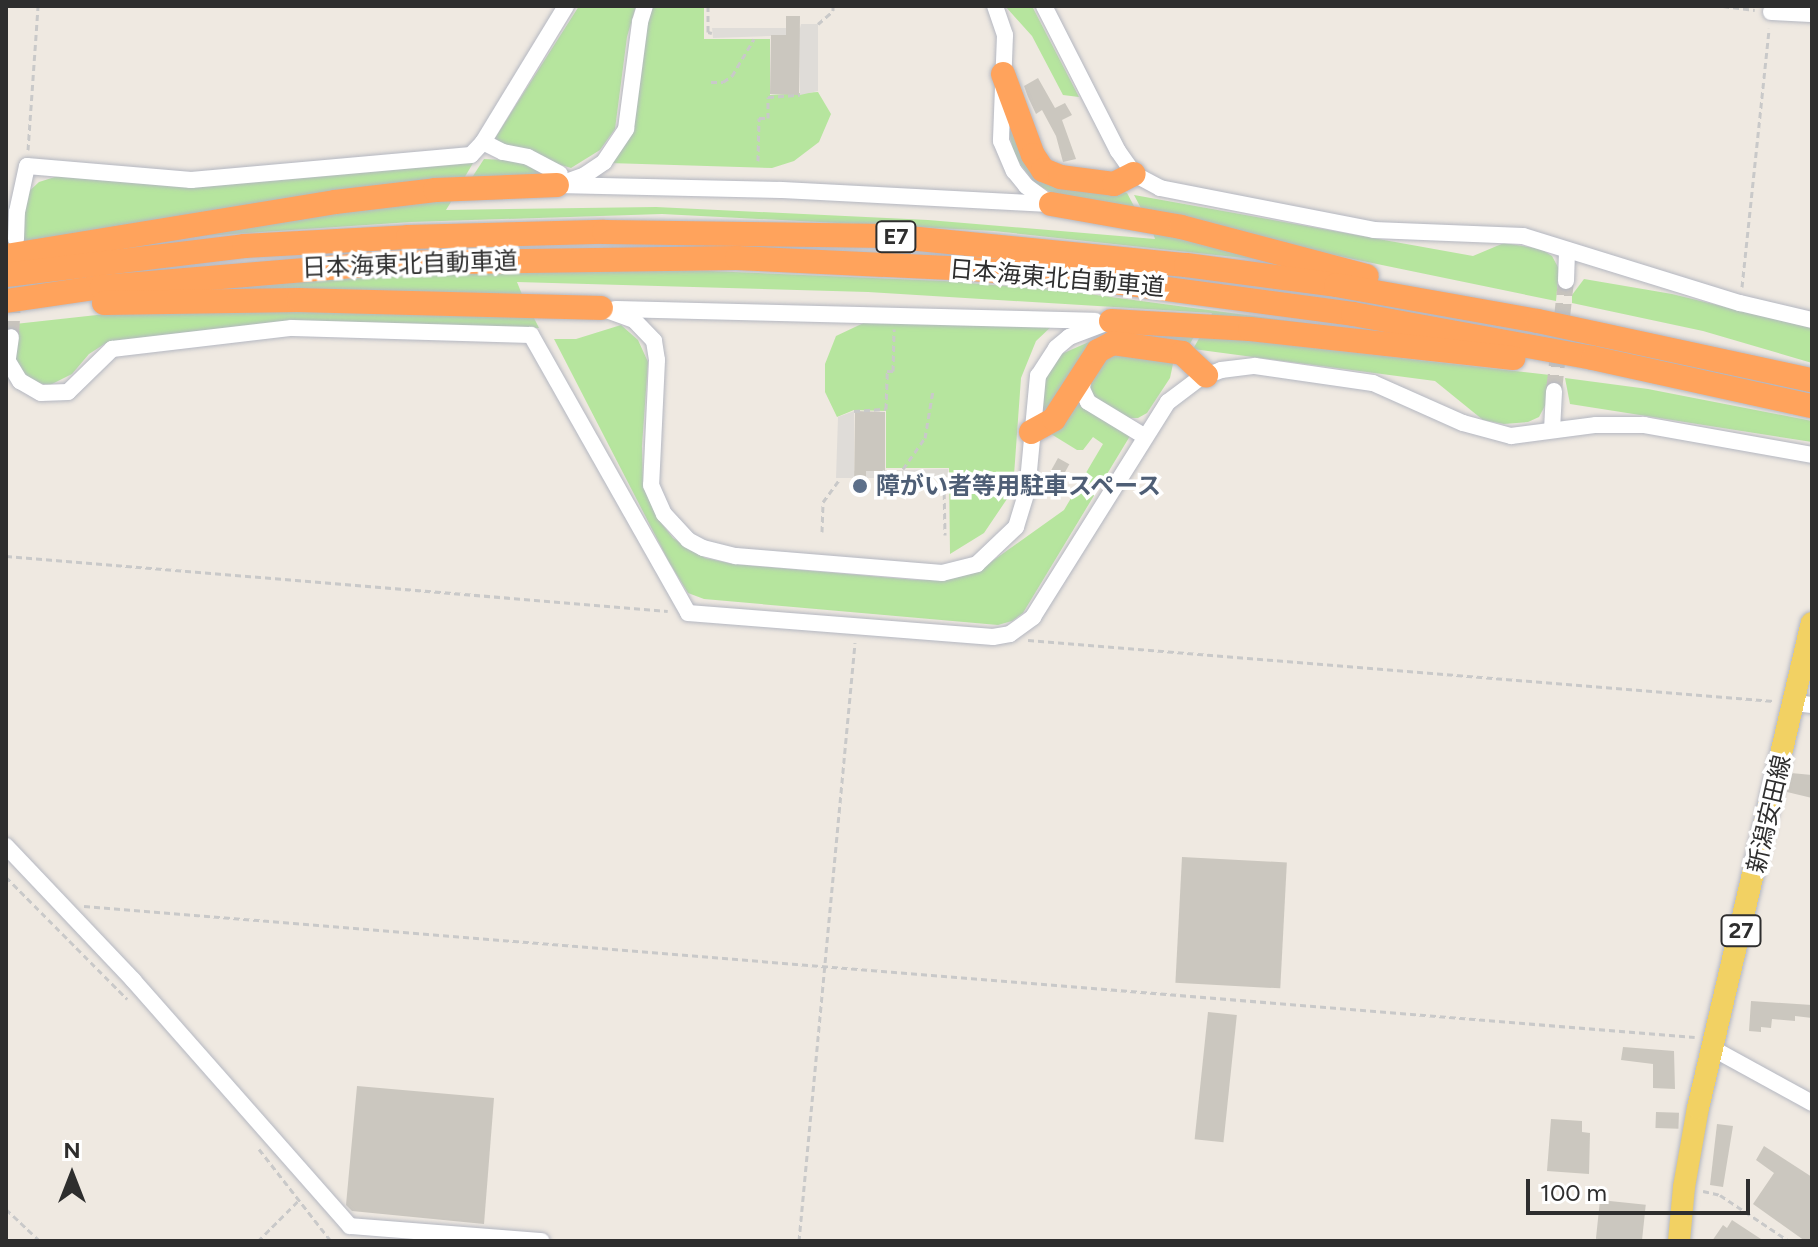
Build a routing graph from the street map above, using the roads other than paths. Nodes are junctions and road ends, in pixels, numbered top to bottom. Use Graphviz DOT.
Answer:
graph roads {
  1 [pos="566,6"];
  2 [pos="645,6"];
  3 [pos="995,6"];
  4 [pos="1044,6"];
  5 [pos="1771,12"];
  6 [pos="1812,14"];
  7 [pos="1003,74"];
  8 [pos="483,142"];
  9 [pos="1134,174"];
  10 [pos="558,180"];
  11 [pos="1051,204"];
  12 [pos="11,213"];
  13 [pos="11,247"];
  14 [pos="1567,250"];
  15 [pos="6,275"];
  16 [pos="1566,281"];
  17 [pos="6,301"];
  18 [pos="601,308"];
  19 [pos="1812,320"];
  20 [pos="1111,321"];
  21 [pos="8,326"];
  22 [pos="7,358"];
  23 [pos="1086,369"];
  24 [pos="1778,372"];
  25 [pos="1206,375"];
  26 [pos="1812,380"];
  27 [pos="1554,391"];
  28 [pos="1749,391"];
  29 [pos="1812,406"];
  30 [pos="1552,430"];
  31 [pos="1031,432"];
  32 [pos="1144,436"];
  33 [pos="1812,455"];
  34 [pos="1812,623"];
  35 [pos="1804,704"];
  36 [pos="6,846"];
  37 [pos="1714,1043"];
  38 [pos="1812,1103"];
  39 [pos="541,1241"];
  40 [pos="1679,1241"];
  1 -- 8 [label="street"];
  2 -- 10 [label="street"];
  3 -- 7 [label="street"];
  4 -- 9 [label="street"];
  5 -- 6 [label="street"];
  7 -- 9 [label="highway"];
  7 -- 11 [label="street"];
  8 -- 10 [label="street"];
  8 -- 12 [label="street"];
  9 -- 14 [label="street"];
  10 -- 11 [label="street"];
  10 -- 13 [label="highway"];
  11 -- 24 [label="highway"];
  12 -- 13 [label="street"];
  14 -- 16 [label="street"];
  14 -- 19 [label="street"];
  15 -- 24 [label="highway, 日本海東北自動車道 / E7"];
  17 -- 28 [label="highway, 日本海東北自動車道 / E7"];
  18 -- 20 [label="street"];
  18 -- 21 [label="highway"];
  18 -- 31 [label="street"];
  20 -- 28 [label="highway"];
  20 -- 31 [label="street"];
  21 -- 22 [label="street"];
  22 -- 32 [label="street"];
  23 -- 25 [label="highway"];
  23 -- 31 [label="highway"];
  23 -- 32 [label="street"];
  24 -- 26 [label="highway, 日本海東北自動車道 / E7"];
  25 -- 30 [label="street"];
  25 -- 32 [label="street"];
  27 -- 30 [label="street"];
  28 -- 29 [label="highway, 日本海東北自動車道 / E7"];
  30 -- 33 [label="street"];
  34 -- 35 [label="main road, 新潟安田線 / 27"];
  35 -- 37 [label="main road, 新潟安田線 / 27"];
  36 -- 39 [label="street"];
  37 -- 38 [label="street"];
  37 -- 40 [label="main road, 新潟安田線 / 27"];
}
